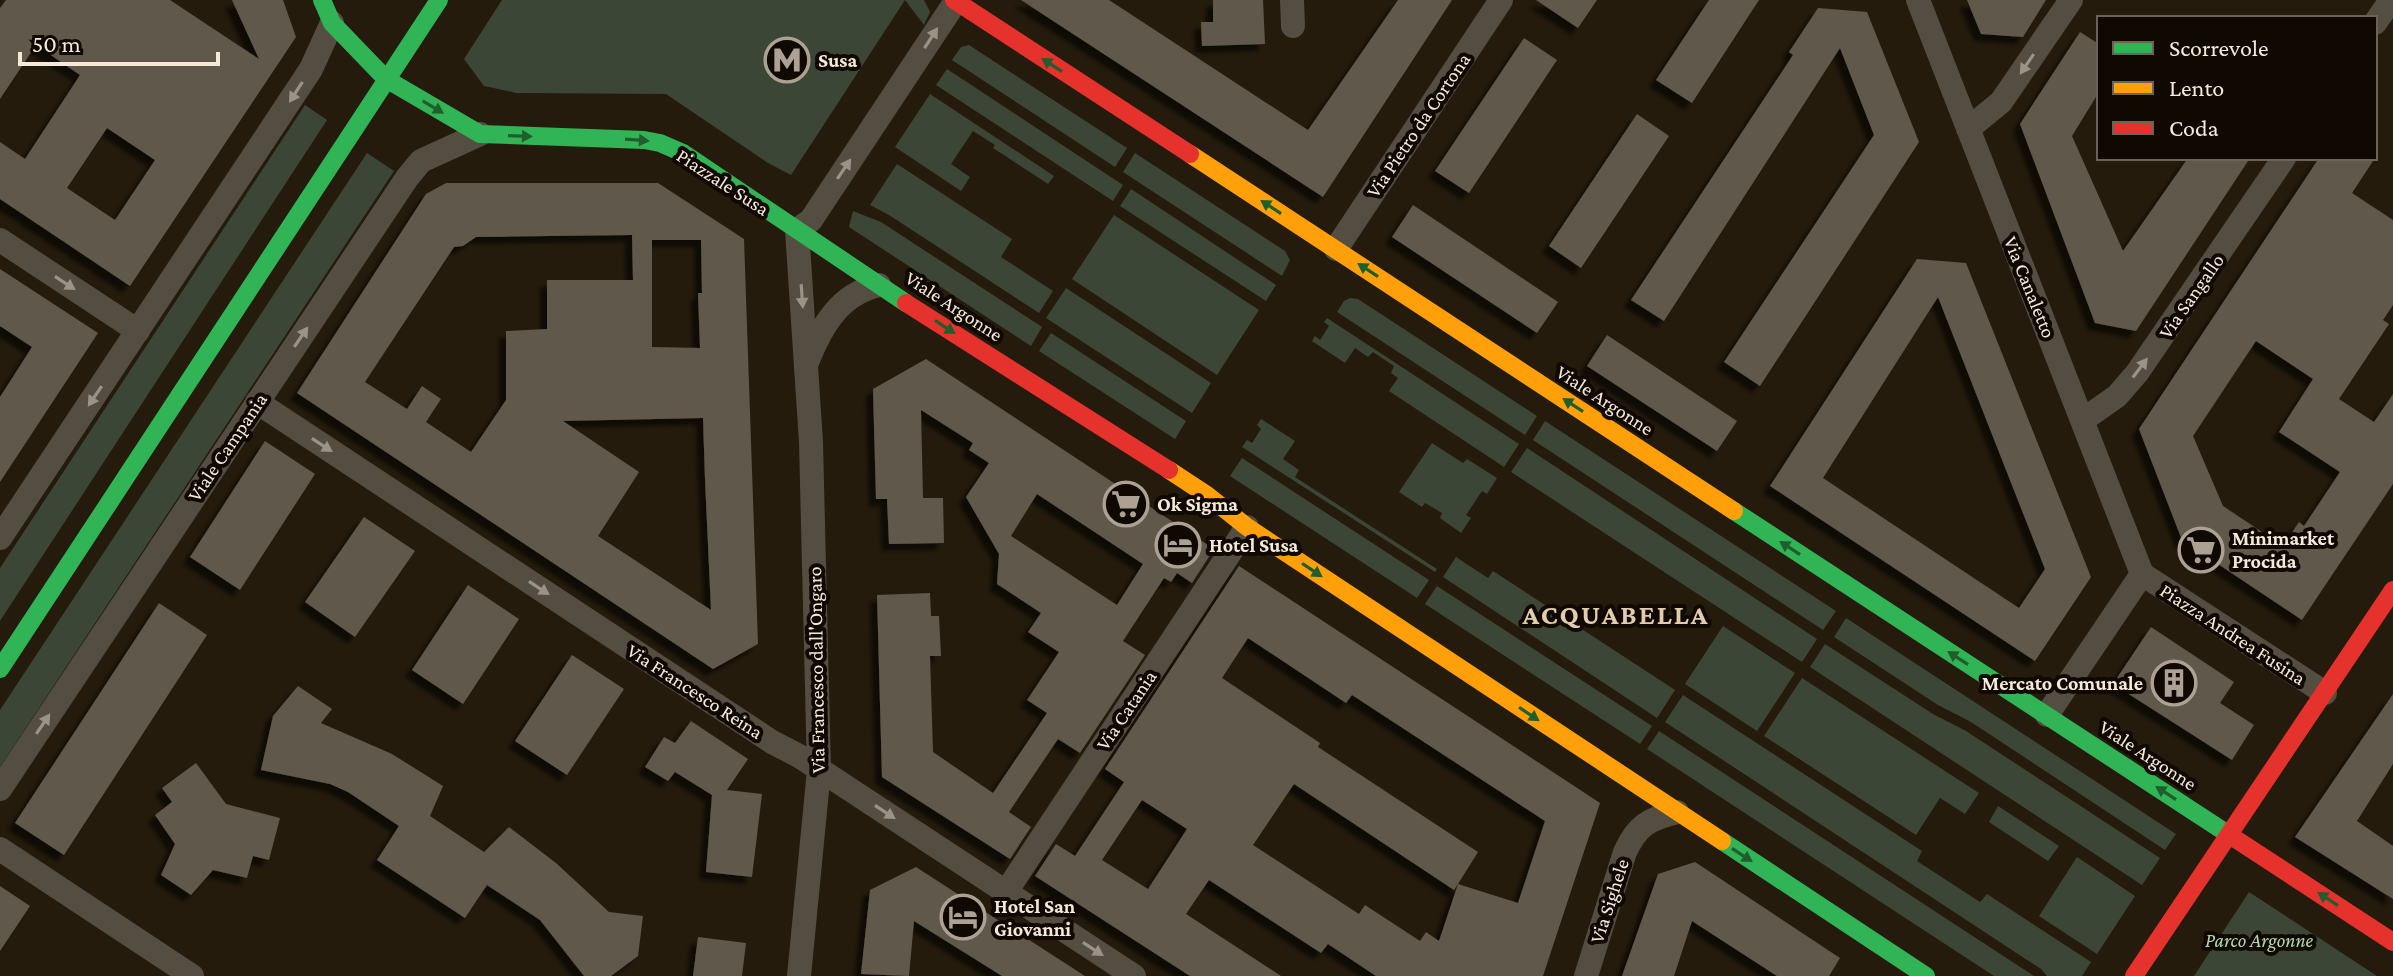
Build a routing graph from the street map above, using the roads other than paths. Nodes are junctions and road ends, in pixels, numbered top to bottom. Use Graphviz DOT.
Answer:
graph roads {
  1 [pos="322,0"];
  2 [pos="439,0"];
  3 [pos="1292,0"];
  4 [pos="1501,0"];
  5 [pos="1918,0"];
  6 [pos="2071,0"];
  7 [pos="2391,0"];
  8 [pos="955,1"];
  9 [pos="2377,20"];
  10 [pos="332,23"];
  11 [pos="1293,26"];
  12 [pos="386,79"];
  13 [pos="1968,129"];
  14 [pos="480,134"];
  15 [pos="2283,160"];
  16 [pos="797,230"];
  17 [pos="0,240"];
  18 [pos="1336,249"];
  19 [pos="879,285"];
  20 [pos="138,331"];
  21 [pos="807,362"];
  22 [pos="257,402"];
  23 [pos="2083,420"];
  24 [pos="1247,527"];
  25 [pos="0,538"];
  26 [pos="2142,574"];
  27 [pos="2393,590"];
  28 [pos="0,669"];
  29 [pos="2325,693"];
  30 [pos="2047,715"];
  31 [pos="819,770"];
  32 [pos="0,789"];
  33 [pos="1677,812"];
  34 [pos="2231,835"];
  35 [pos="0,849"];
  36 [pos="1006,892"];
  37 [pos="2393,942"];
  38 [pos="192,976"];
  39 [pos="799,976"];
  40 [pos="1134,976"];
  41 [pos="1586,976"];
  42 [pos="1926,976"];
  43 [pos="2134,976"];
  1 -- 10 [label="street, Piazzale Susa"];
  2 -- 12 [label="street"];
  3 -- 11 [label="street"];
  4 -- 18 [label="street, Via Pietro da Cortona"];
  5 -- 13 [label="street, Via Canaletto"];
  6 -- 13 [label="street, one-way"];
  7 -- 9 [label="street"];
  16 -- 8 [label="street, one-way"];
  18 -- 8 [label="street, Viale Argonne, one-way"];
  10 -- 12 [label="street, Piazzale Susa"];
  10 -- 20 [label="street, one-way"];
  12 -- 14 [label="street, Piazzale Susa, one-way"];
  12 -- 28 [label="street"];
  13 -- 23 [label="street, Via Canaletto"];
  14 -- 16 [label="street, Piazzale Susa, one-way"];
  22 -- 14 [label="street, Viale Campania, one-way"];
  23 -- 15 [label="street, Via Sangallo, one-way"];
  16 -- 19 [label="street, Viale Argonne"];
  16 -- 21 [label="street, Via Francesco dall'Ongaro, one-way"];
  17 -- 20 [label="street, one-way"];
  30 -- 18 [label="street, Viale Argonne, one-way"];
  19 -- 21 [label="street, Via Francesco dall'Ongaro"];
  19 -- 24 [label="street, Viale Argonne, one-way"];
  20 -- 25 [label="street, one-way"];
  21 -- 31 [label="street, Via Francesco dall'Ongaro"];
  22 -- 31 [label="street, Via Francesco Reina, one-way"];
  32 -- 22 [label="street, Viale Campania, one-way"];
  23 -- 26 [label="street, Via Canaletto"];
  24 -- 33 [label="street, Viale Argonne, one-way"];
  24 -- 36 [label="street, Via Catania"];
  26 -- 29 [label="street, Piazza Andrea Fusina"];
  26 -- 30 [label="street, Piazza Andrea Fusina"];
  27 -- 29 [label="street"];
  29 -- 34 [label="street, Piazza Andrea Fusina"];
  34 -- 30 [label="street, Viale Argonne, one-way"];
  31 -- 36 [label="street, Via Francesco Reina, one-way"];
  31 -- 39 [label="street, Via Francesco dall'Ongaro"];
  33 -- 41 [label="street, Via Sighele"];
  33 -- 42 [label="street, Viale Argonne, one-way"];
  37 -- 34 [label="street, Viale Argonne, one-way"];
  34 -- 43 [label="street"];
  35 -- 38 [label="street"];
  36 -- 40 [label="street, Via Francesco Reina, one-way"];
}
